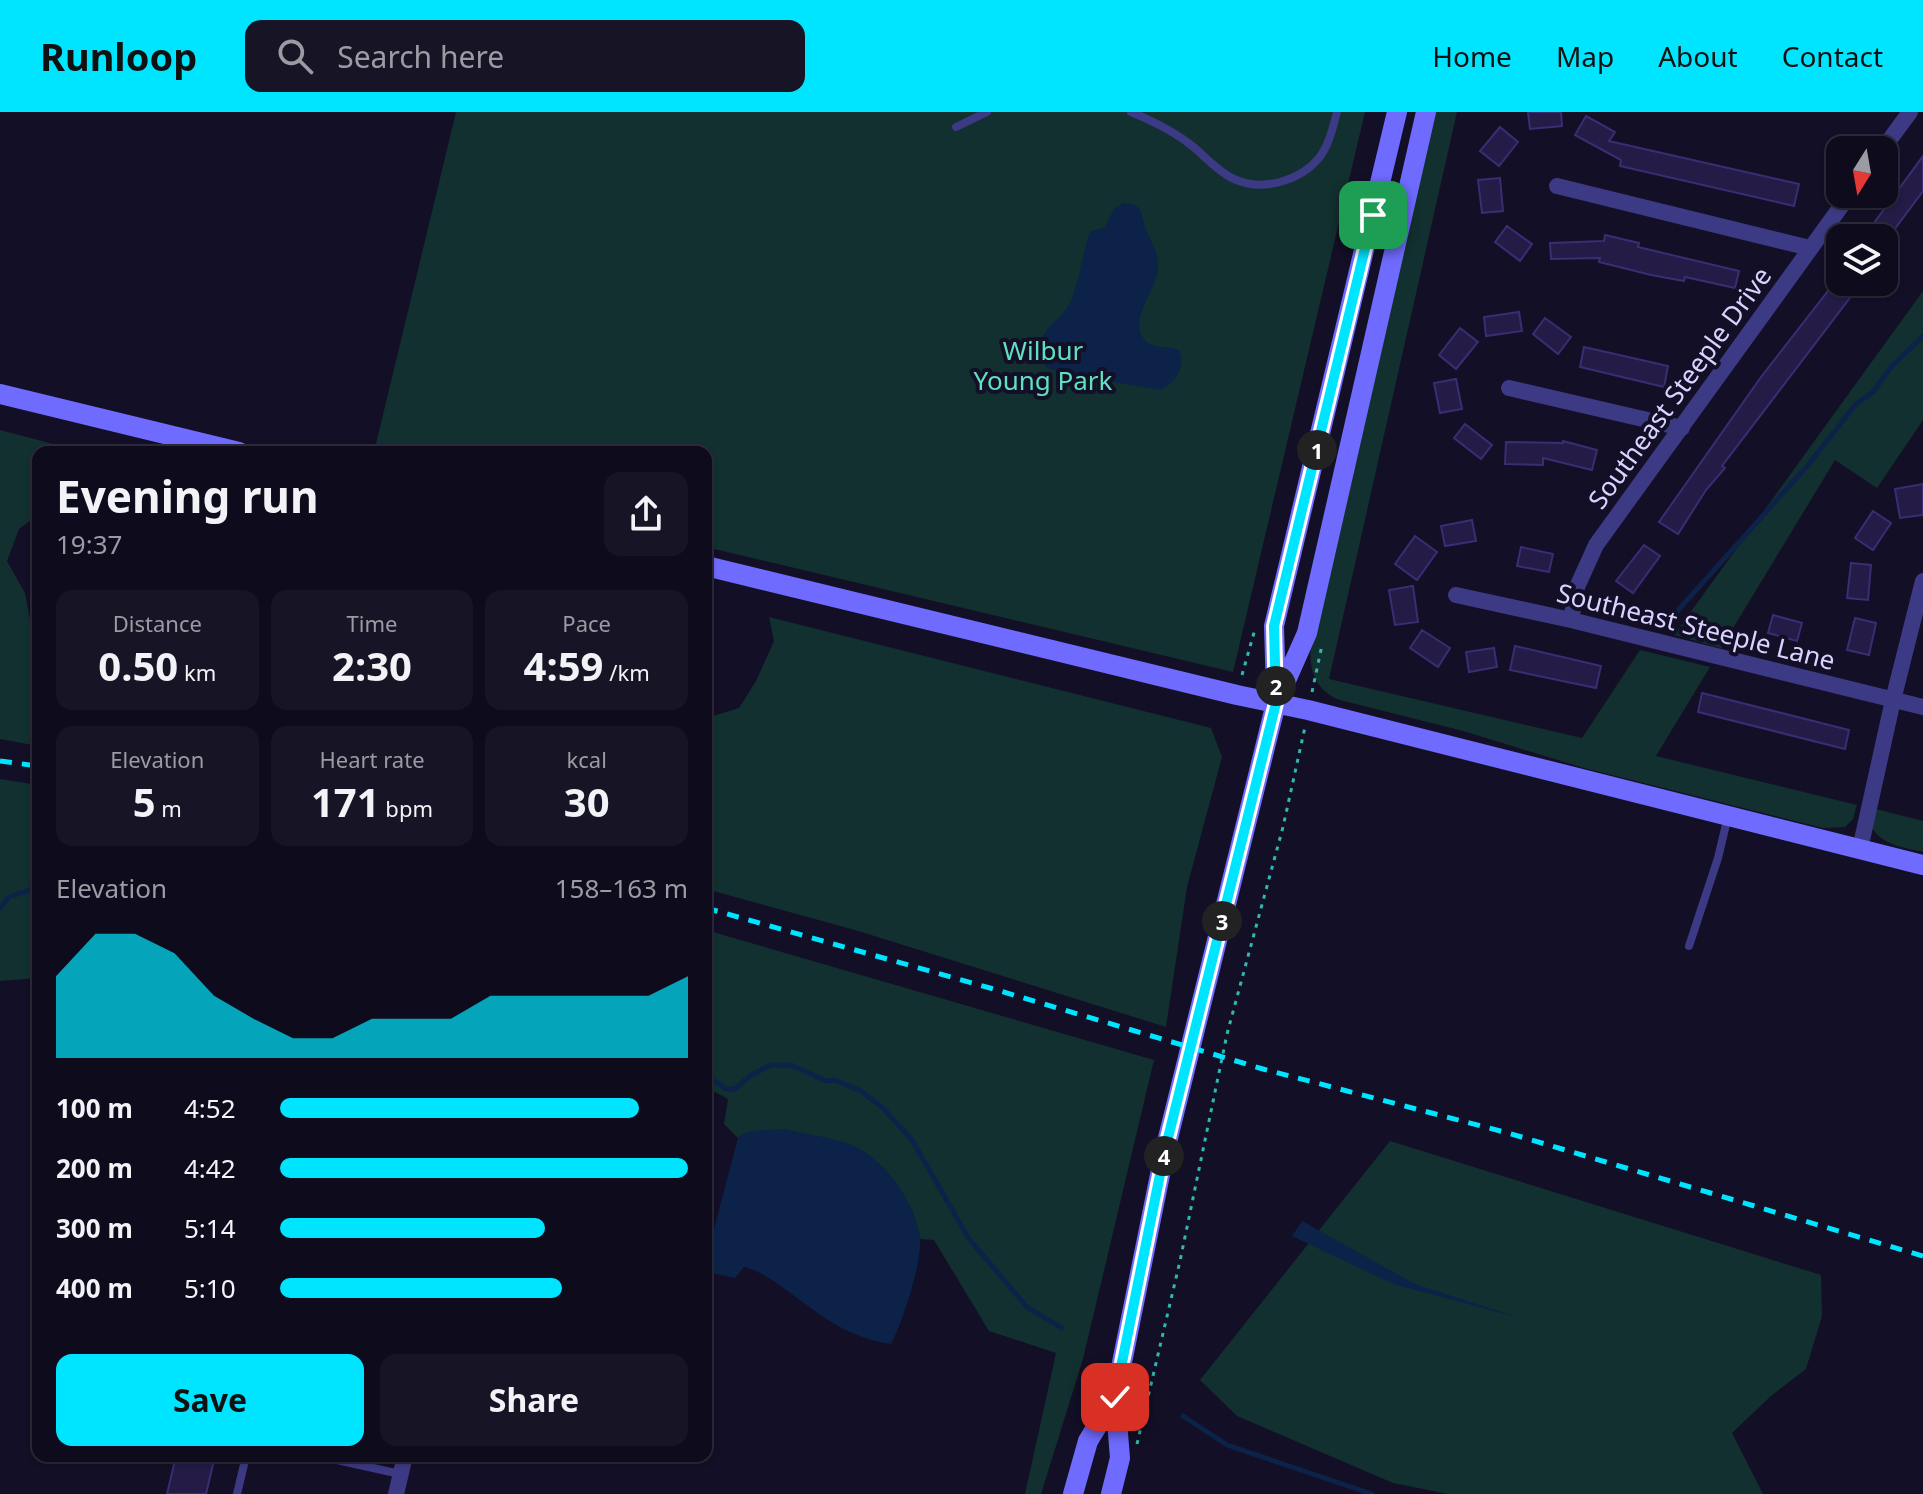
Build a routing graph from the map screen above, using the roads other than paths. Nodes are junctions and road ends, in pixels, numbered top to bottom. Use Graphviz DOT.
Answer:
graph roads {
  1 [pos="987,112"];
  2 [pos="1131,112"];
  3 [pos="1337,112"];
  4 [pos="1397,112"];
  5 [pos="1426,112"];
  6 [pos="1910,112"];
  7 [pos="956,127"];
  8 [pos="1892,136"];
  9 [pos="1557,186"];
  10 [pos="1840,208"];
  11 [pos="1810,248"];
  12 [pos="1509,388"];
  13 [pos="0,394"];
  14 [pos="1682,428"];
  15 [pos="214,446"];
  16 [pos="712,567"];
  17 [pos="1923,581"];
  18 [pos="1456,595"];
  19 [pos="1571,620"];
  20 [pos="1893,700"];
  21 [pos="1276,703"];
  22 [pos="1923,707"];
  23 [pos="1728,815"];
  24 [pos="1860,849"];
  25 [pos="1923,865"];
  26 [pos="1689,946"];
  27 [pos="1115,1397"];
  28 [pos="245,1462"];
  29 [pos="345,1462"];
  30 [pos="404,1462"];
  31 [pos="401,1475"];
  32 [pos="237,1494"];
  33 [pos="396,1494"];
  34 [pos="1073,1494"];
  35 [pos="1111,1494"];
  1 -- 7 [label="lane"];
  2 -- 3 [label="lane"];
  4 -- 21 [label="main road"];
  5 -- 21 [label="main road"];
  6 -- 8 [label="street"];
  9 -- 11 [label="street"];
  10 -- 11 [label="street, Southeast Steeple Drive"];
  11 -- 14 [label="street, Southeast Steeple Drive"];
  12 -- 14 [label="street"];
  13 -- 15 [label="main road"];
  14 -- 19 [label="street, Southeast Steeple Drive"];
  16 -- 21 [label="main road"];
  17 -- 20 [label="street"];
  18 -- 19 [label="street, Southeast Steeple Lane"];
  19 -- 20 [label="street, Southeast Steeple Lane"];
  20 -- 22 [label="street, Southeast Steeple Lane"];
  20 -- 24 [label="street"];
  21 -- 23 [label="main road"];
  21 -- 27 [label="main road"];
  23 -- 24 [label="main road"];
  23 -- 26 [label="lane"];
  24 -- 25 [label="main road"];
  27 -- 34 [label="main road"];
  27 -- 35 [label="main road"];
  28 -- 32 [label="lane"];
  29 -- 31 [label="lane"];
  30 -- 31 [label="street"];
  31 -- 33 [label="street"];
}
